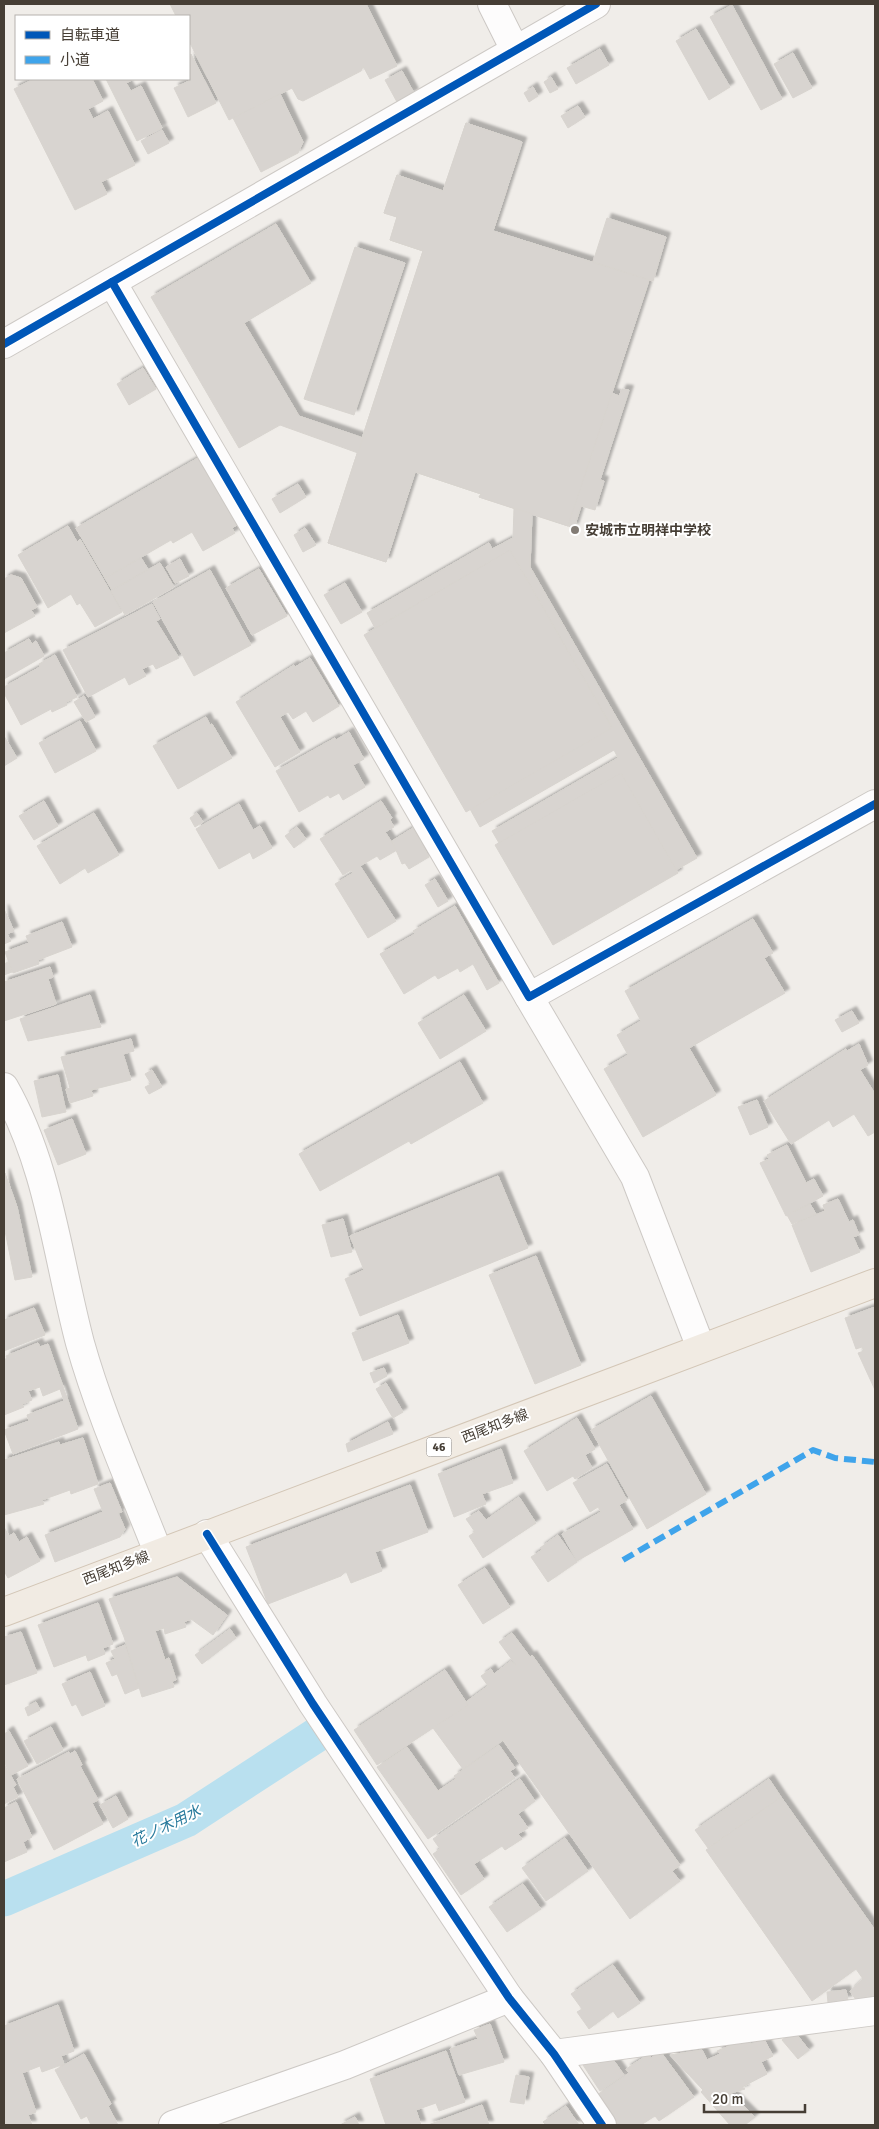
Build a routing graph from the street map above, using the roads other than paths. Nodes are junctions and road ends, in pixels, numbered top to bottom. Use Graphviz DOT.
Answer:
graph roads {
  1 [pos="492,4"];
  2 [pos="596,4"];
  3 [pos="515,50"];
  4 [pos="112,282"];
  5 [pos="4,344"];
  6 [pos="875,804"];
  7 [pos="529,998"];
  8 [pos="4,1087"];
  9 [pos="875,1283"];
  10 [pos="702,1348"];
  11 [pos="207,1534"];
  12 [pos="158,1552"];
  13 [pos="4,1612"];
  14 [pos="509,1998"];
  15 [pos="875,2012"];
  16 [pos="554,2054"];
  17 [pos="173,2125"];
  18 [pos="602,2125"];
  1 -- 3 [label="street"];
  2 -- 3 [label="street"];
  3 -- 4 [label="street"];
  4 -- 5 [label="street"];
  4 -- 7 [label="street"];
  6 -- 7 [label="street"];
  7 -- 10 [label="street"];
  8 -- 12 [label="street"];
  9 -- 10 [label="main road, 西尾知多線 / 46"];
  10 -- 11 [label="main road, 西尾知多線 / 46"];
  11 -- 12 [label="main road, 西尾知多線 / 46"];
  11 -- 14 [label="street"];
  12 -- 13 [label="main road, 西尾知多線 / 46"];
  14 -- 16 [label="street"];
  14 -- 17 [label="street"];
  15 -- 16 [label="street"];
  16 -- 18 [label="street"];
}
